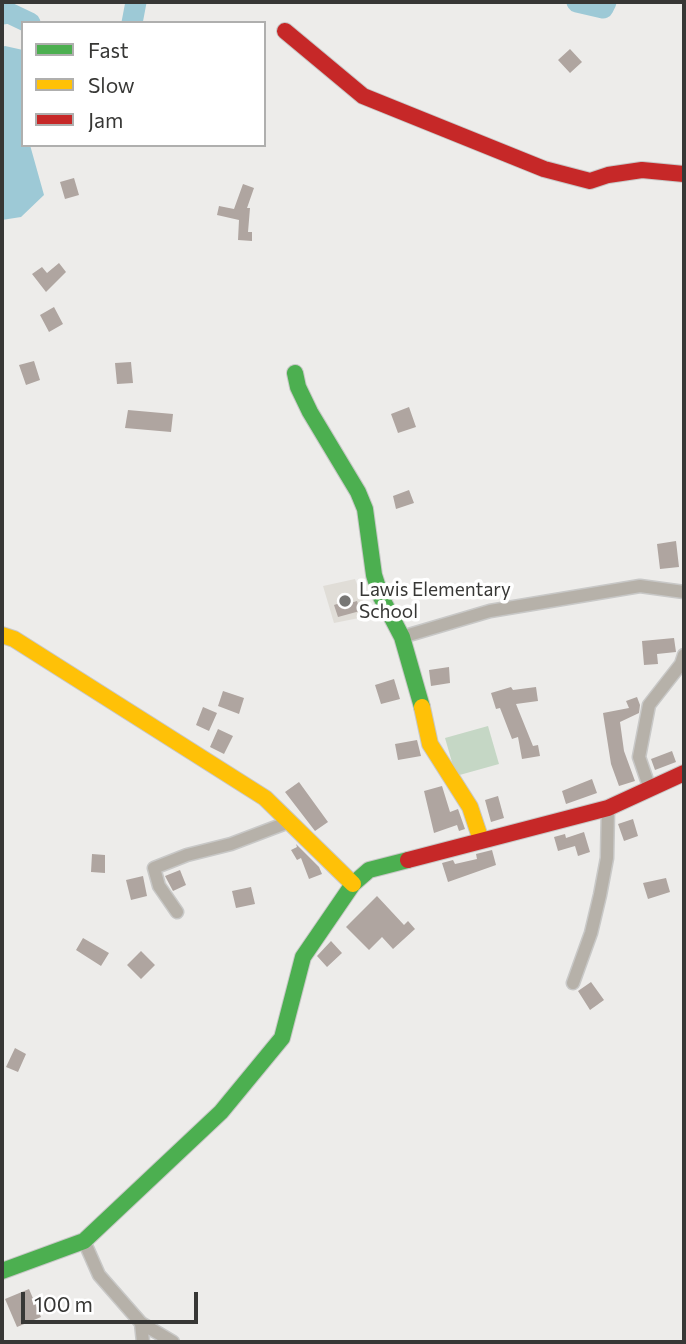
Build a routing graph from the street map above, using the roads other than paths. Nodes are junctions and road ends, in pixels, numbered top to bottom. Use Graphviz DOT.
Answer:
graph roads {
  1 [pos="285,31"];
  2 [pos="684,174"];
  3 [pos="295,373"];
  4 [pos="684,592"];
  5 [pos="2,635"];
  6 [pos="402,637"];
  7 [pos="684,655"];
  8 [pos="684,773"];
  9 [pos="650,789"];
  10 [pos="608,808"];
  11 [pos="289,822"];
  12 [pos="481,840"];
  13 [pos="352,884"];
  14 [pos="177,912"];
  15 [pos="573,984"];
  16 [pos="84,1241"];
  17 [pos="2,1271"];
  18 [pos="141,1323"];
  19 [pos="143,1342"];
  20 [pos="173,1342"];
  1 -- 2 [label="street"];
  3 -- 6 [label="street"];
  4 -- 6 [label="street"];
  5 -- 11 [label="street"];
  6 -- 12 [label="street"];
  7 -- 9 [label="street"];
  8 -- 9 [label="street"];
  9 -- 10 [label="street"];
  10 -- 12 [label="street"];
  10 -- 15 [label="street"];
  11 -- 13 [label="street"];
  11 -- 14 [label="street"];
  12 -- 13 [label="street"];
  13 -- 16 [label="street"];
  16 -- 17 [label="street"];
  16 -- 18 [label="street"];
  18 -- 19 [label="street"];
  18 -- 20 [label="street"];
}
